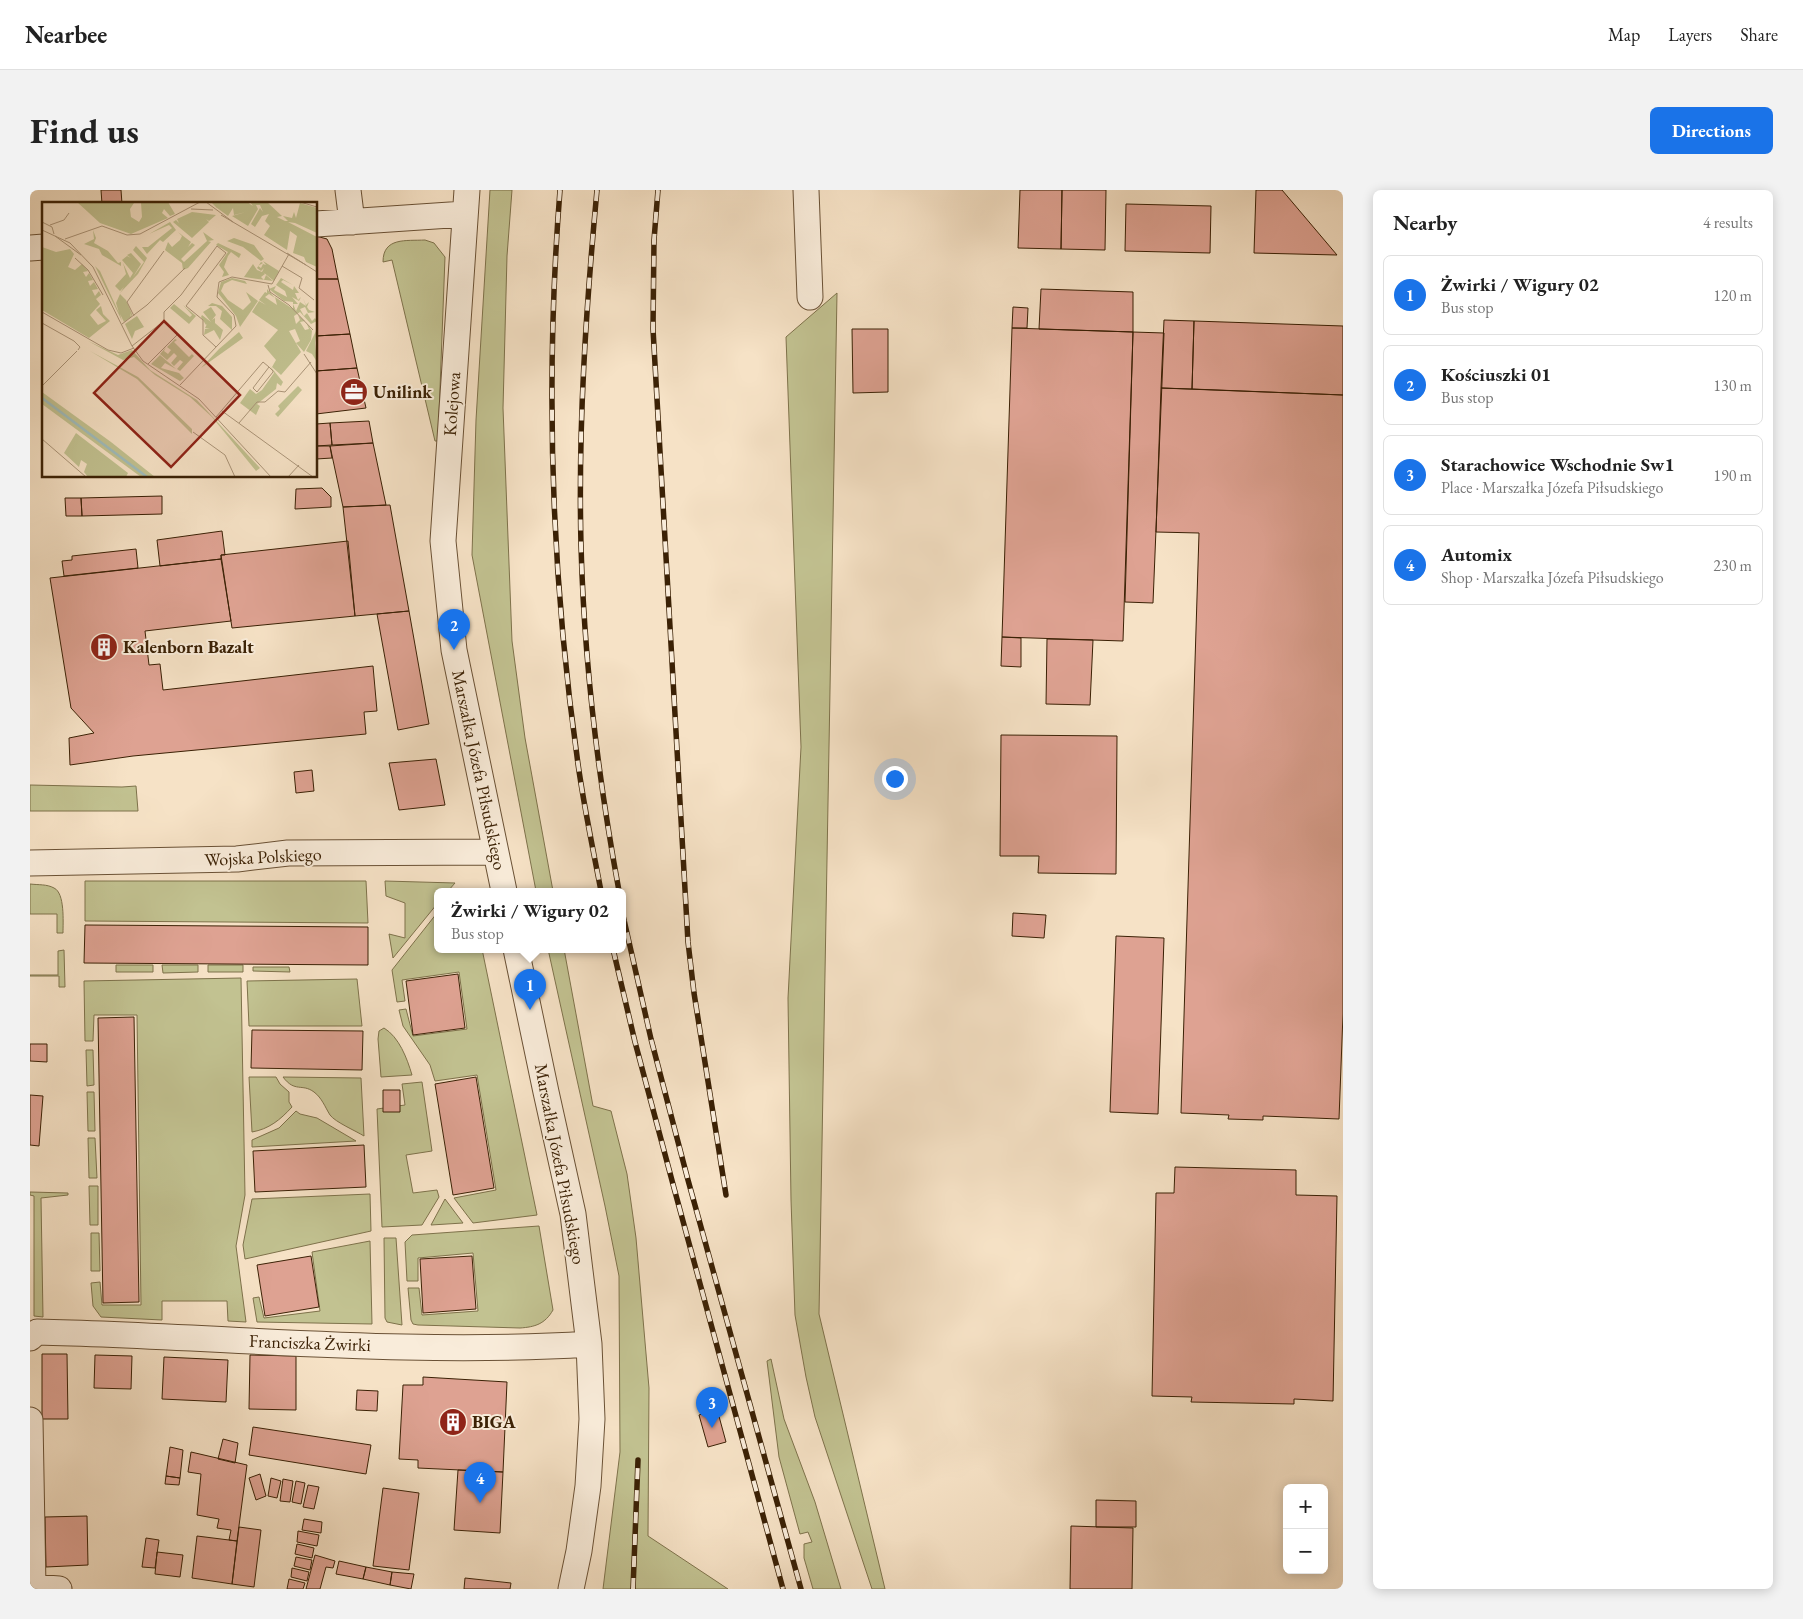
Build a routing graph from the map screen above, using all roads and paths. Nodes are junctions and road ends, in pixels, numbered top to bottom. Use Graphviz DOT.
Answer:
graph roads {
  1 [pos="348,190"];
  2 [pos="806,190"];
  3 [pos="466,202"];
  4 [pos="352,222"];
  5 [pos="318,224"];
  6 [pos="810,297"];
  7 [pos="450,618"];
  8 [pos="495,852"];
  9 [pos="30,863"];
  10 [pos="503,888"];
  11 [pos="517,953"];
  12 [pos="31,1337"];
  13 [pos="589,1344"];
  14 [pos="30,1420"];
  15 [pos="32,1588"];
  16 [pos="59,1589"];
  17 [pos="571,1589"];
  1 -- 4 [label="street"];
  2 -- 6 [label="street"];
  3 -- 4 [label="street"];
  3 -- 7 [label="street, Kolejowa"];
  4 -- 5 [label="street"];
  7 -- 8 [label="street, Marszałka Józefa Piłsudskiego"];
  8 -- 9 [label="street, Wojska Polskiego"];
  8 -- 10 [label="street, Marszałka Józefa Piłsudskiego"];
  11 -- 13 [label="street, Marszałka Józefa Piłsudskiego"];
  12 -- 13 [label="street, Franciszka Żwirki"];
  13 -- 17 [label="street, Marszałka Józefa Piłsudskiego"];
  14 -- 15 [label="street"];
  15 -- 16 [label="street"];
}
